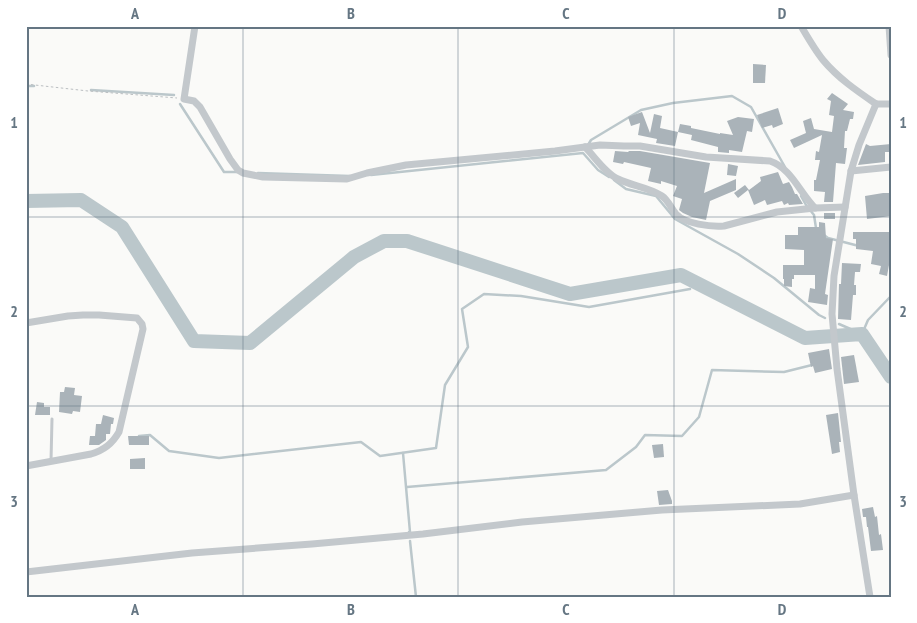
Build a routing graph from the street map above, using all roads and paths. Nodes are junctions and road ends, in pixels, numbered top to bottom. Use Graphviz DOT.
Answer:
graph roads {
  1 [pos="195,26"];
  2 [pos="802,26"];
  3 [pos="889,26"];
  4 [pos="891,55"];
  5 [pos="26,84"];
  6 [pos="184,99"];
  7 [pos="876,104"];
  8 [pos="891,104"];
  9 [pos="585,146"];
  10 [pos="891,167"];
  11 [pos="851,171"];
  12 [pos="845,207"];
  13 [pos="815,208"];
  14 [pos="26,323"];
  15 [pos="52,419"];
  16 [pos="51,462"];
  17 [pos="26,466"];
  18 [pos="854,495"];
  19 [pos="26,572"];
  20 [pos="870,597"];
  1 -- 6 [label="street"];
  2 -- 7 [label="street"];
  3 -- 4 [label="street"];
  5 -- 6 [label="path"];
  6 -- 9 [label="street"];
  7 -- 8 [label="street"];
  7 -- 11 [label="street"];
  9 -- 13 [label="street"];
  9 -- 13 [label="street"];
  10 -- 11 [label="street"];
  11 -- 12 [label="street"];
  12 -- 13 [label="street"];
  12 -- 18 [label="street"];
  14 -- 16 [label="street"];
  15 -- 16 [label="lane"];
  16 -- 17 [label="street"];
  18 -- 19 [label="street"];
  18 -- 20 [label="street"];
}
